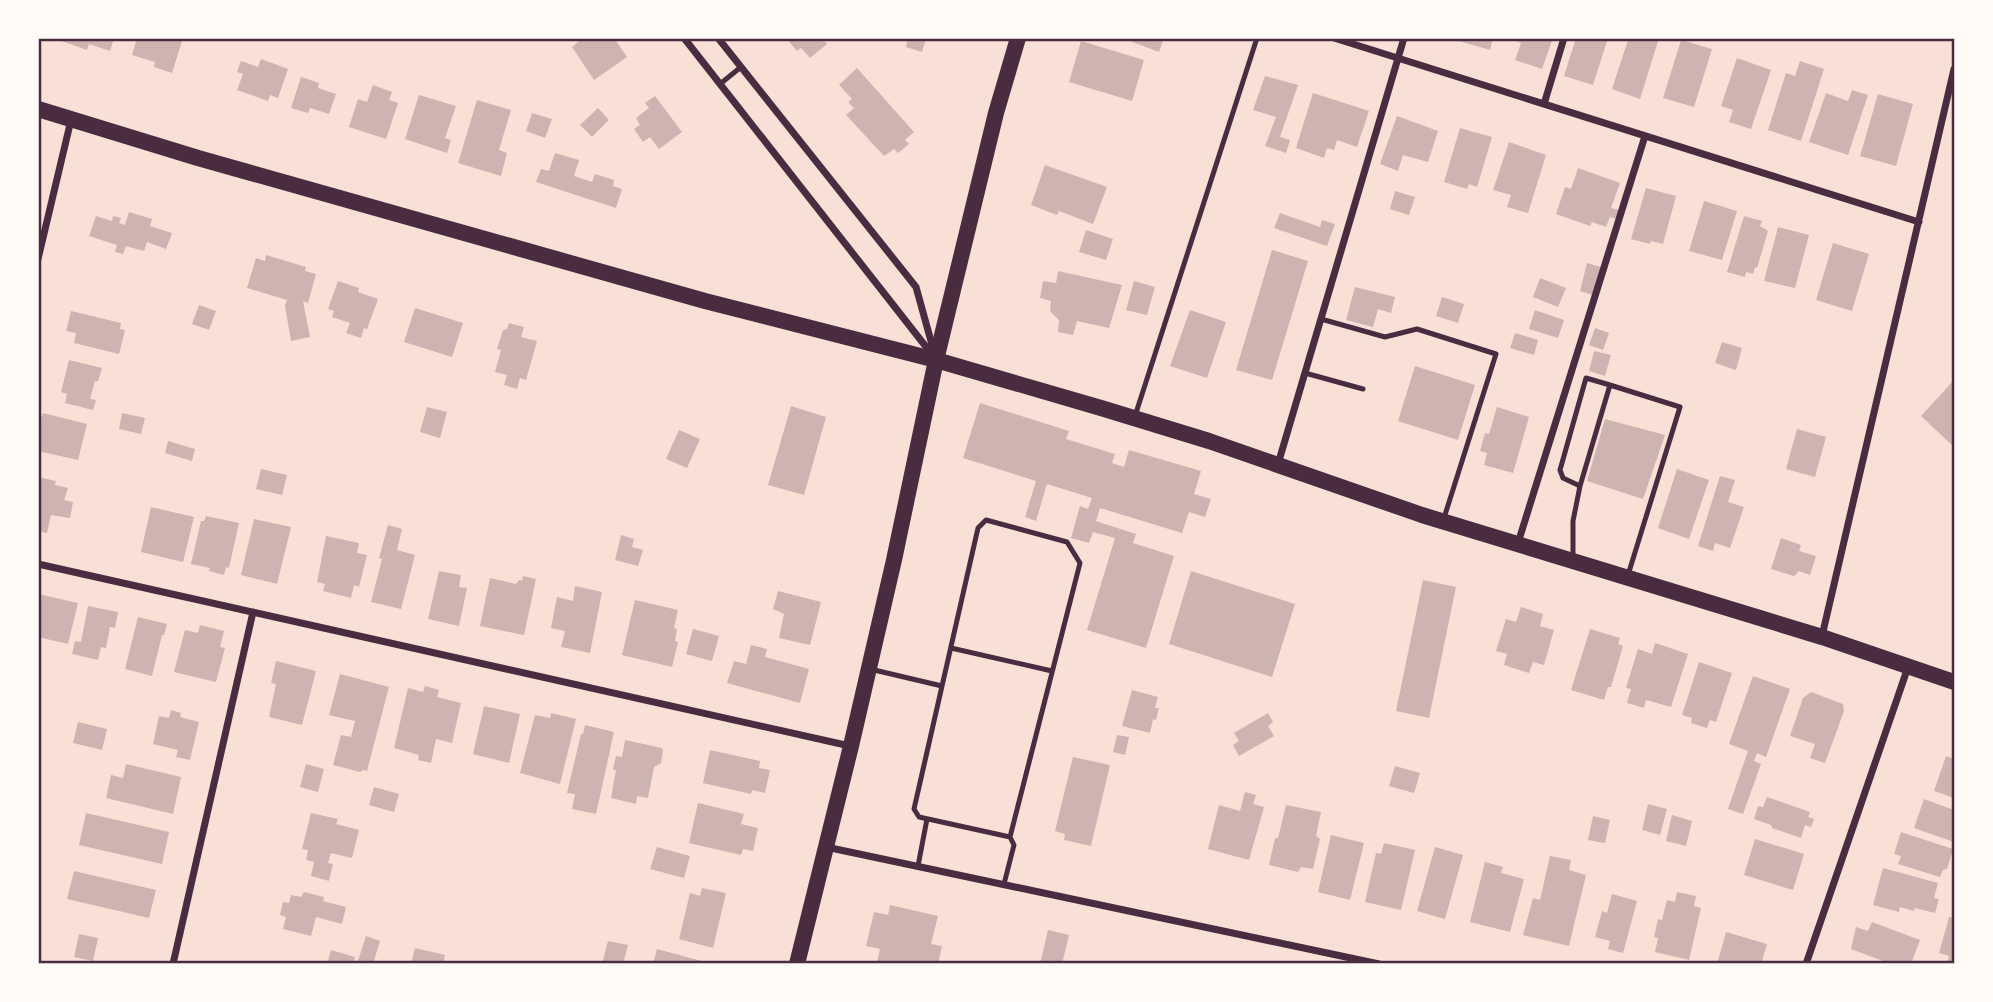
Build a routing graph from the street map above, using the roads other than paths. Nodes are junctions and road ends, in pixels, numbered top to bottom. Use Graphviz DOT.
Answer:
graph roads {
  1 [pos="684,38"];
  2 [pos="718,38"];
  3 [pos="1018,38"];
  4 [pos="1256,38"];
  5 [pos="1334,38"];
  6 [pos="1404,38"];
  7 [pos="1564,38"];
  8 [pos="1398,59"];
  9 [pos="741,67"];
  10 [pos="1955,69"];
  11 [pos="720,84"];
  12 [pos="1544,104"];
  13 [pos="38,108"];
  14 [pos="71,119"];
  15 [pos="1645,136"];
  16 [pos="1919,222"];
  17 [pos="38,259"];
  18 [pos="1321,319"];
  19 [pos="936,360"];
  20 [pos="1305,373"];
  21 [pos="1610,385"];
  22 [pos="1363,389"];
  23 [pos="1135,419"];
  24 [pos="1278,465"];
  25 [pos="1580,486"];
  26 [pos="1443,521"];
  27 [pos="1518,544"];
  28 [pos="1573,561"];
  29 [pos="38,564"];
  30 [pos="1628,578"];
  31 [pos="253,612"];
  32 [pos="1822,637"];
  33 [pos="951,648"];
  34 [pos="1908,667"];
  35 [pos="869,669"];
  36 [pos="1052,671"];
  37 [pos="1955,682"];
  38 [pos="942,685"];
  39 [pos="851,746"];
  40 [pos="927,819"];
  41 [pos="1010,837"];
  42 [pos="826,847"];
  43 [pos="918,866"];
  44 [pos="1004,884"];
  45 [pos="173,964"];
  46 [pos="797,964"];
  47 [pos="1379,964"];
  48 [pos="1806,964"];
  1 -- 11 [label="street"];
  2 -- 9 [label="street"];
  3 -- 19 [label="main road"];
  4 -- 23 [label="lane"];
  5 -- 8 [label="street"];
  6 -- 8 [label="street"];
  7 -- 12 [label="street"];
  8 -- 12 [label="street"];
  8 -- 18 [label="street"];
  9 -- 11 [label="lane"];
  9 -- 19 [label="street"];
  10 -- 16 [label="street"];
  11 -- 19 [label="street"];
  12 -- 15 [label="street"];
  13 -- 14 [label="main road"];
  14 -- 17 [label="street"];
  14 -- 19 [label="main road"];
  15 -- 16 [label="street"];
  15 -- 27 [label="street"];
  16 -- 32 [label="street"];
  18 -- 20 [label="street"];
  18 -- 26 [label="lane"];
  19 -- 23 [label="main road"];
  19 -- 35 [label="main road"];
  20 -- 22 [label="lane"];
  20 -- 24 [label="street"];
  21 -- 25 [label="lane"];
  21 -- 25 [label="lane"];
  21 -- 30 [label="lane"];
  23 -- 24 [label="main road"];
  24 -- 26 [label="main road"];
  25 -- 28 [label="lane"];
  26 -- 27 [label="main road"];
  27 -- 28 [label="main road"];
  28 -- 30 [label="main road"];
  29 -- 31 [label="street"];
  30 -- 32 [label="main road"];
  31 -- 39 [label="street"];
  31 -- 45 [label="street"];
  32 -- 34 [label="main road"];
  33 -- 36 [label="lane"];
  33 -- 36 [label="lane"];
  33 -- 38 [label="lane"];
  34 -- 37 [label="main road"];
  34 -- 48 [label="street"];
  35 -- 38 [label="lane"];
  35 -- 39 [label="main road"];
  36 -- 41 [label="lane"];
  38 -- 40 [label="lane"];
  39 -- 42 [label="main road"];
  40 -- 41 [label="lane"];
  40 -- 43 [label="lane"];
  41 -- 44 [label="lane"];
  42 -- 43 [label="street"];
  42 -- 46 [label="main road"];
  43 -- 44 [label="street"];
  44 -- 47 [label="street"];
}
